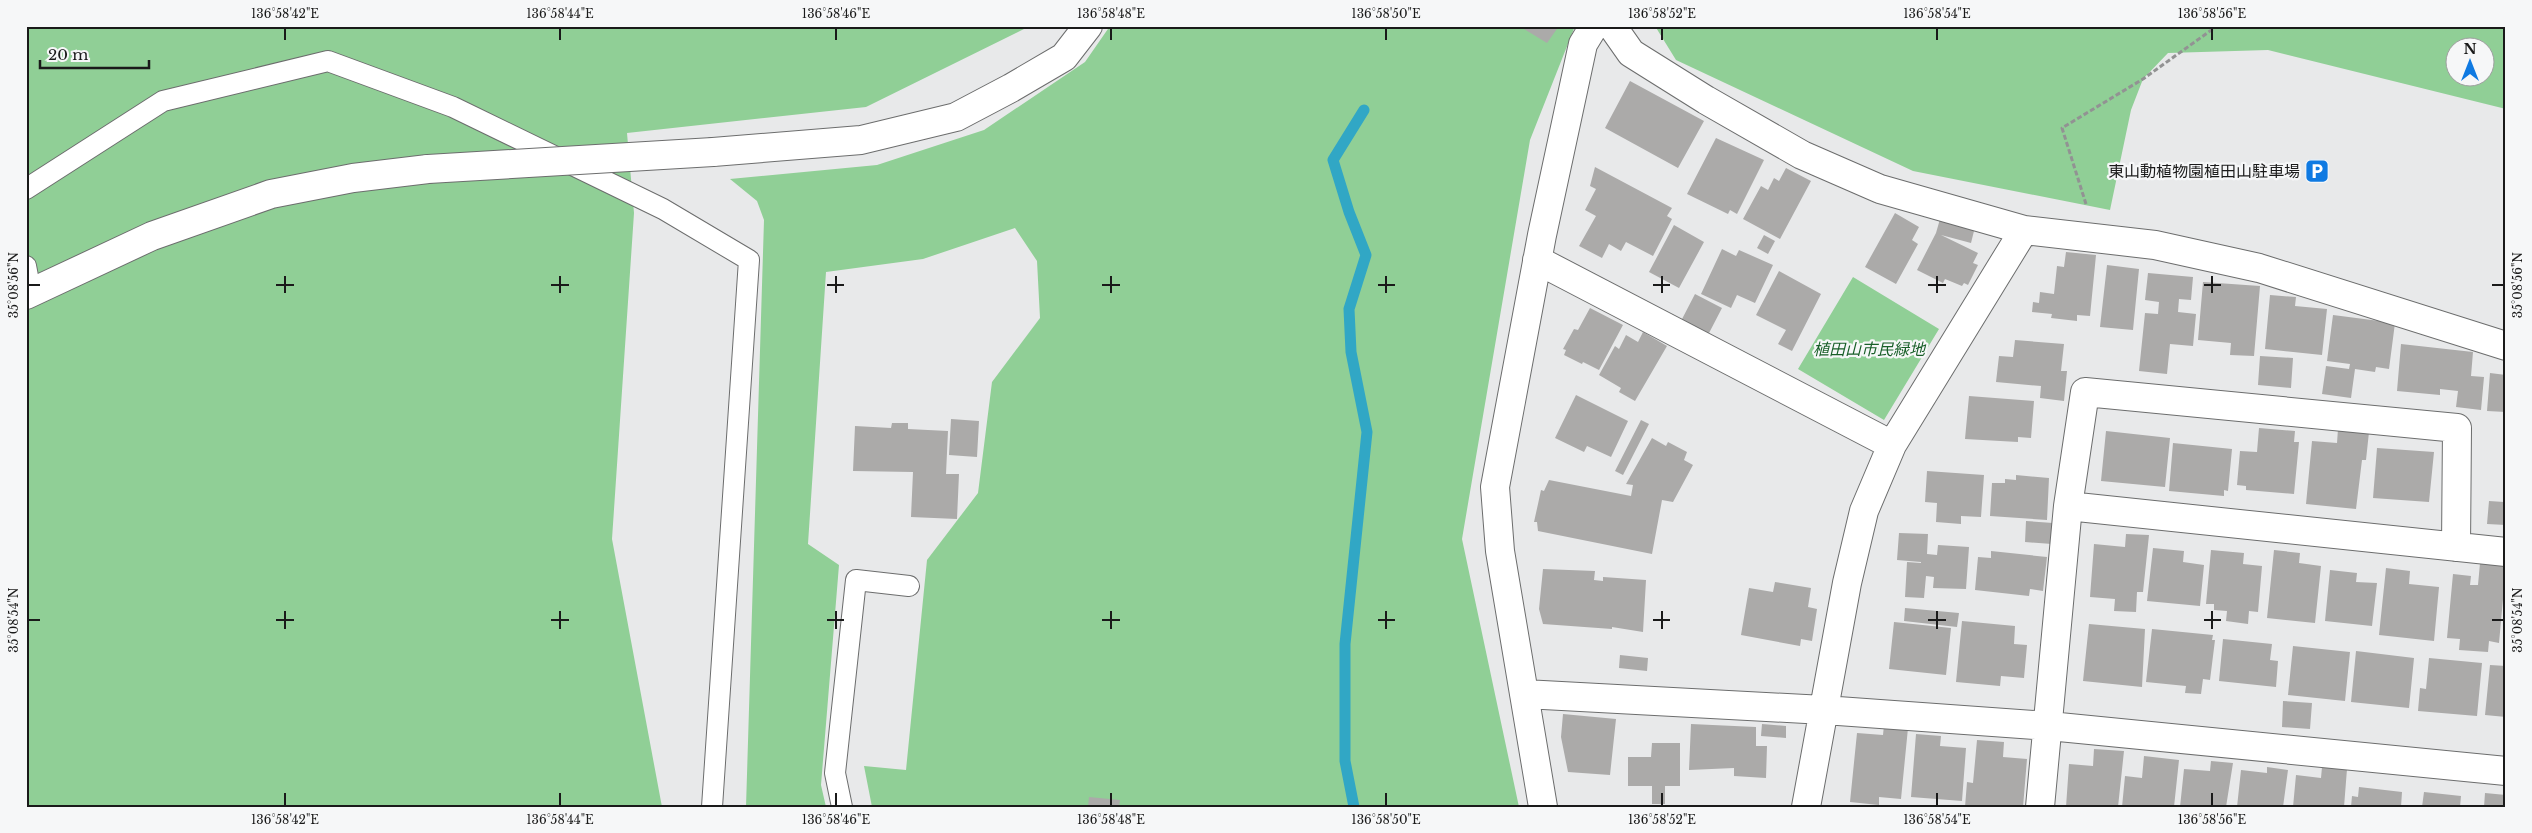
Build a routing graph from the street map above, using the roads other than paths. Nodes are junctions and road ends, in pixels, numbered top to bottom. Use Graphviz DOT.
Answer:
graph roads {
  1 [pos="1088,26"];
  2 [pos="1594,26"];
  3 [pos="1612,26"];
  4 [pos="26,189"];
  5 [pos="2024,230"];
  6 [pos="1537,260"];
  7 [pos="26,266"];
  8 [pos="29,294"];
  9 [pos="2506,346"];
  10 [pos="1892,445"];
  11 [pos="2068,506"];
  12 [pos="2456,547"];
  13 [pos="2506,552"];
  14 [pos="909,586"];
  15 [pos="1524,694"];
  16 [pos="1824,710"];
  17 [pos="2049,726"];
  18 [pos="2506,771"];
  19 [pos="712,807"];
  20 [pos="842,807"];
  21 [pos="1543,807"];
  22 [pos="1806,807"];
  23 [pos="2040,807"];
  1 -- 8 [label="street, bridge"];
  2 -- 6 [label="street"];
  3 -- 5 [label="street"];
  4 -- 19 [label="lane"];
  5 -- 9 [label="street"];
  5 -- 10 [label="street"];
  6 -- 10 [label="street"];
  6 -- 15 [label="street"];
  7 -- 8 [label="lane"];
  10 -- 16 [label="street"];
  11 -- 12 [label="street"];
  11 -- 12 [label="street"];
  11 -- 17 [label="street"];
  12 -- 13 [label="street"];
  14 -- 20 [label="lane"];
  15 -- 16 [label="street"];
  15 -- 21 [label="street"];
  16 -- 17 [label="street"];
  16 -- 22 [label="street"];
  17 -- 18 [label="street"];
  17 -- 23 [label="street"];
}
